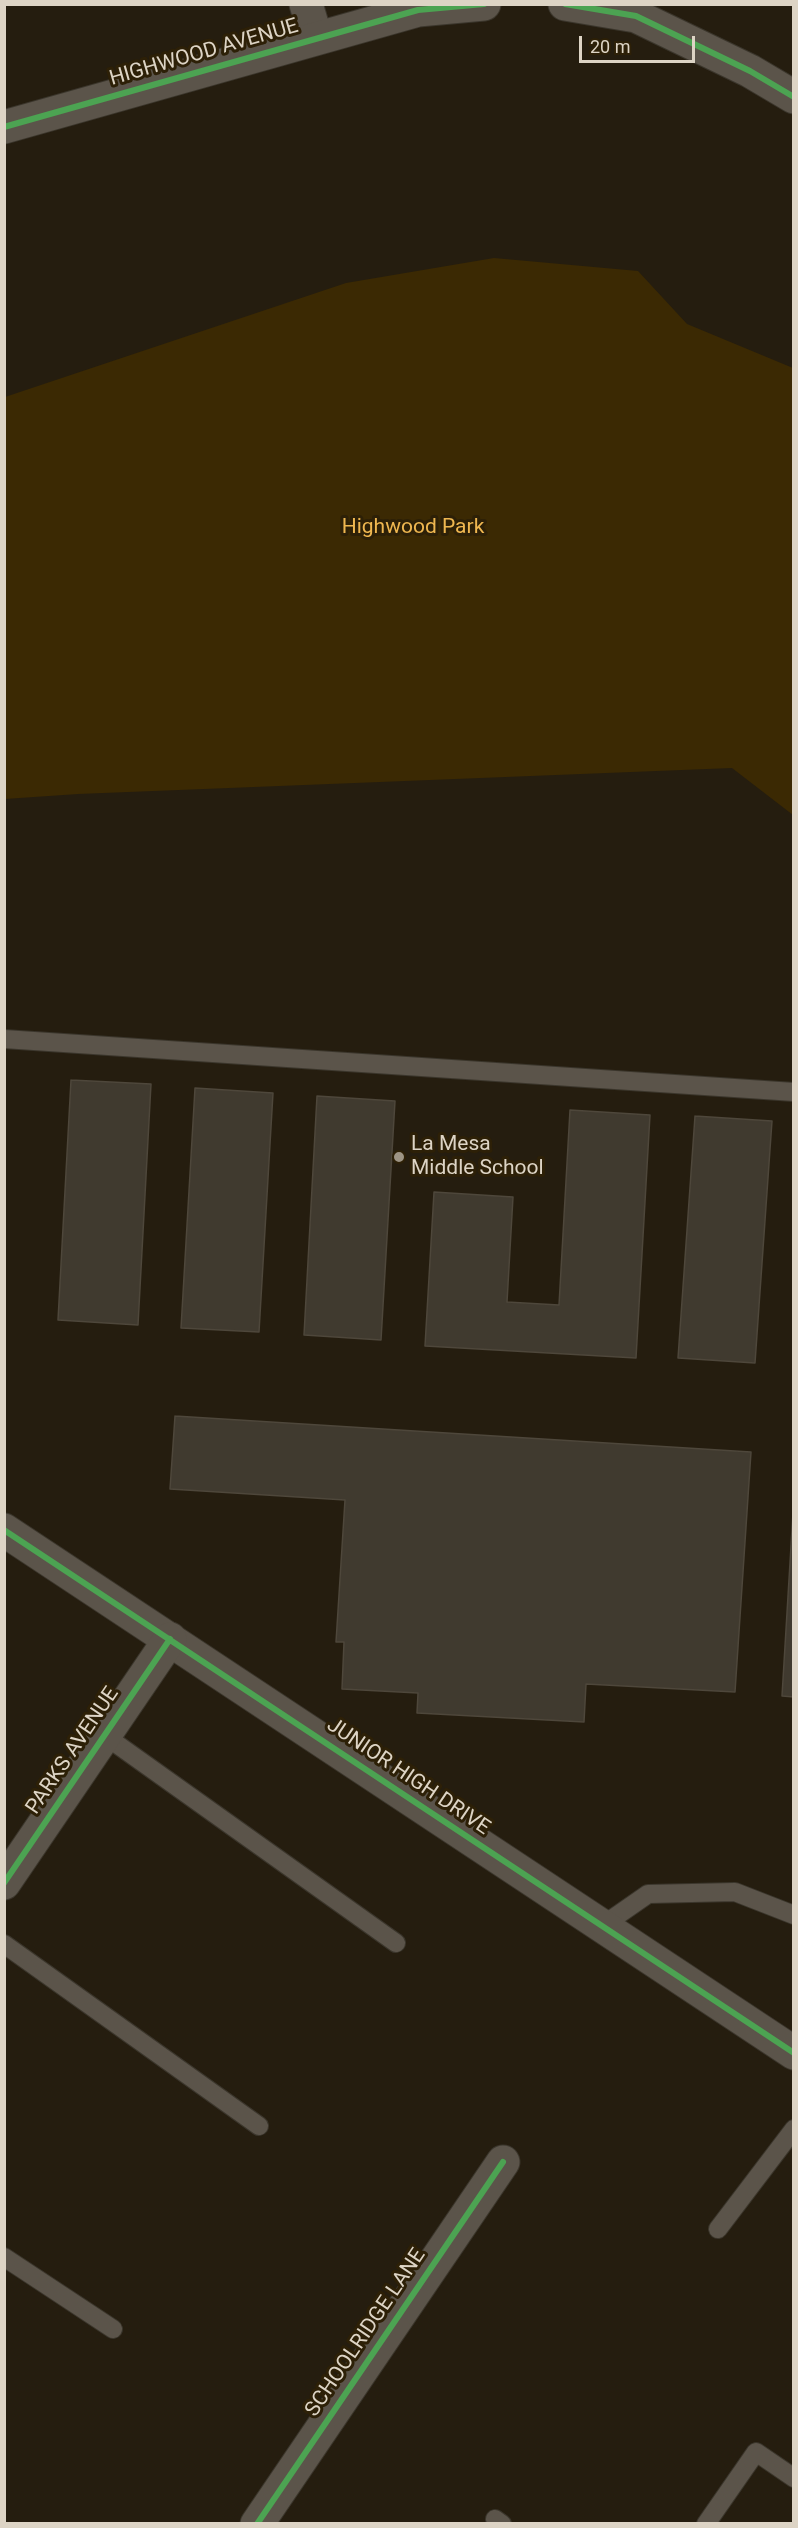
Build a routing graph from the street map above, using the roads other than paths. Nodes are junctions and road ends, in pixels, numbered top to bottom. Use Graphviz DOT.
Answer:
graph roads {
  1 [pos="306,4"];
  2 [pos="484,4"];
  3 [pos="565,4"];
  4 [pos="316,38"];
  5 [pos="794,97"];
  6 [pos="4,127"];
  7 [pos="4,1039"];
  8 [pos="794,1092"];
  9 [pos="4,1530"];
  10 [pos="170,1639"];
  11 [pos="104,1735"];
  12 [pos="4,1883"];
  13 [pos="794,1916"];
  14 [pos="602,1926"];
  15 [pos="396,1943"];
  16 [pos="4,1944"];
  17 [pos="794,2053"];
  18 [pos="259,2126"];
  19 [pos="794,2129"];
  20 [pos="503,2162"];
  21 [pos="718,2229"];
  22 [pos="4,2257"];
  23 [pos="113,2329"];
  24 [pos="794,2478"];
  25 [pos="257,2523"];
  26 [pos="706,2523"];
  1 -- 4 [label="street"];
  2 -- 4 [label="street, HIGHWOOD AVENUE"];
  3 -- 5 [label="street"];
  4 -- 6 [label="street, HIGHWOOD AVENUE"];
  7 -- 8 [label="lane"];
  9 -- 10 [label="street, JUNIOR HIGH DRIVE"];
  10 -- 11 [label="street, PARKS AVENUE"];
  10 -- 14 [label="street, JUNIOR HIGH DRIVE"];
  11 -- 12 [label="street, PARKS AVENUE"];
  11 -- 15 [label="lane"];
  13 -- 14 [label="lane"];
  14 -- 17 [label="street, JUNIOR HIGH DRIVE"];
  16 -- 18 [label="lane"];
  19 -- 21 [label="lane"];
  20 -- 25 [label="street, SCHOOLRIDGE LANE"];
  22 -- 23 [label="lane"];
  24 -- 26 [label="lane"];
}
